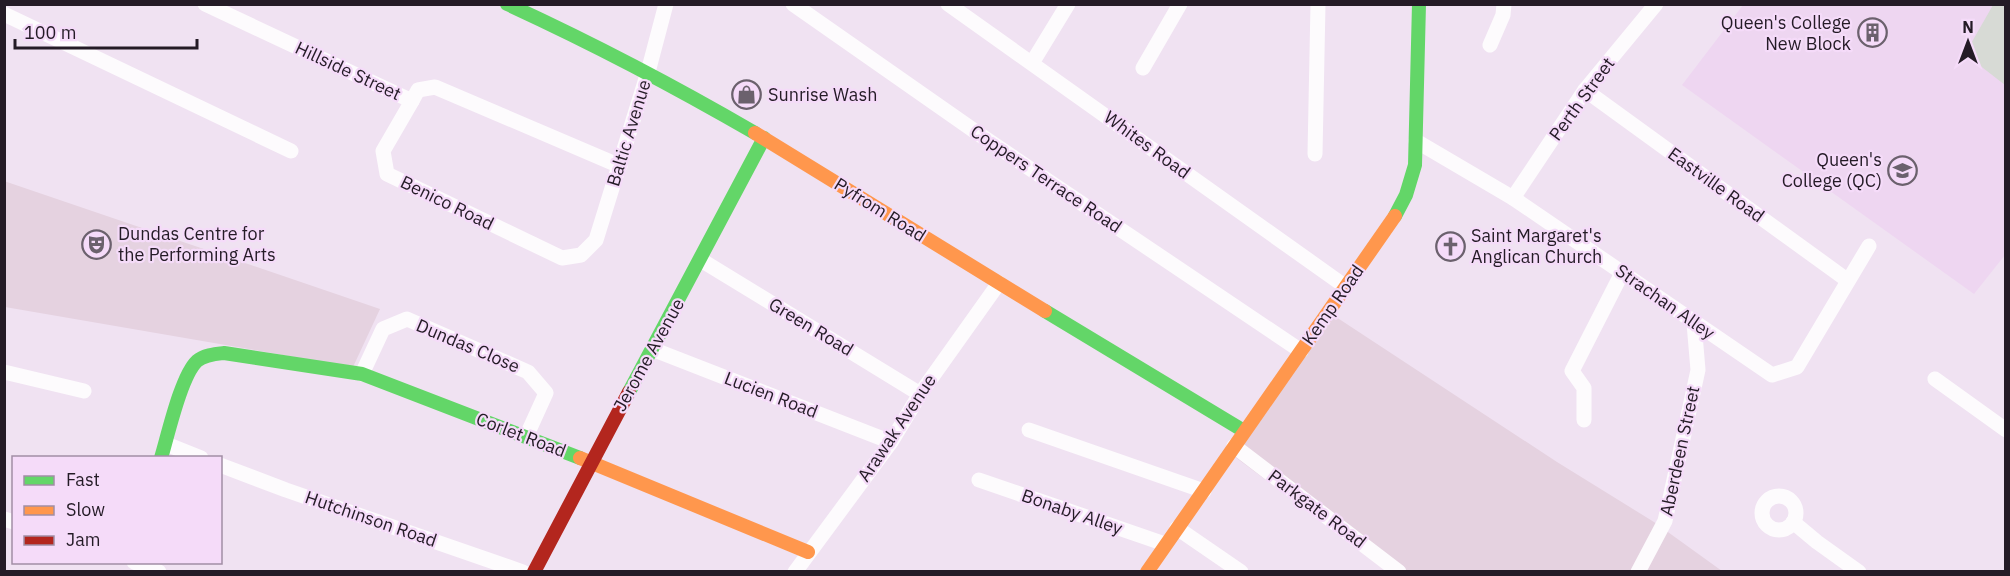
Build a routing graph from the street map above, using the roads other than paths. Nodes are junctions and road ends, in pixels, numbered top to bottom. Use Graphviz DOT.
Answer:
graph roads {
  1 [pos="205,4"];
  2 [pos="507,4"];
  3 [pos="666,4"];
  4 [pos="793,4"];
  5 [pos="1068,4"];
  6 [pos="1180,4"];
  7 [pos="1318,4"];
  8 [pos="1419,4"];
  9 [pos="1504,4"];
  10 [pos="1656,4"];
  11 [pos="954,6"];
  12 [pos="4,14"];
  13 [pos="1490,45"];
  14 [pos="1032,63"];
  15 [pos="1143,68"];
  16 [pos="648,72"];
  17 [pos="1585,90"];
  18 [pos="412,101"];
  19 [pos="764,138"];
  20 [pos="1416,141"];
  21 [pos="291,151"];
  22 [pos="1315,154"];
  23 [pos="620,166"];
  24 [pos="1513,198"];
  25 [pos="1869,246"];
  26 [pos="581,255"];
  27 [pos="701,260"];
  28 [pos="1622,273"];
  29 [pos="1847,280"];
  30 [pos="999,283"];
  31 [pos="1346,287"];
  32 [pos="1694,323"];
  33 [pos="652,349"];
  34 [pos="1301,351"];
  35 [pos="4,372"];
  36 [pos="362,374"];
  37 [pos="1935,379"];
  38 [pos="84,391"];
  39 [pos="920,394"];
  40 [pos="1584,420"];
  41 [pos="1029,430"];
  42 [pos="2006,430"];
  43 [pos="1244,431"];
  44 [pos="526,437"];
  45 [pos="891,442"];
  46 [pos="1234,446"];
  47 [pos="164,451"];
  48 [pos="190,456"];
  49 [pos="591,463"];
  50 [pos="222,466"];
  51 [pos="980,480"];
  52 [pos="1204,491"];
  53 [pos="1793,522"];
  54 [pos="1177,528"];
  55 [pos="1165,544"];
  56 [pos="808,552"];
  57 [pos="140,564"];
  58 [pos="159,572"];
  59 [pos="523,572"];
  60 [pos="534,572"];
  61 [pos="795,572"];
  62 [pos="1147,572"];
  63 [pos="1241,572"];
  64 [pos="1399,572"];
  65 [pos="1638,572"];
  66 [pos="1859,572"];
  1 -- 18 [label="street, Hillside Street"];
  2 -- 16 [label="street, Pyfrom Road"];
  3 -- 16 [label="street, Baltic Avenue"];
  4 -- 34 [label="street, Coppers Terrace Road"];
  5 -- 14 [label="street"];
  6 -- 15 [label="street"];
  7 -- 22 [label="street"];
  8 -- 20 [label="street, Kemp Road"];
  9 -- 13 [label="street"];
  10 -- 17 [label="street, Perth Street"];
  11 -- 14 [label="street, Whites Road"];
  12 -- 21 [label="street"];
  14 -- 31 [label="street, Whites Road"];
  16 -- 19 [label="street, Pyfrom Road"];
  16 -- 23 [label="street, Baltic Avenue"];
  17 -- 24 [label="street, Perth Street"];
  17 -- 29 [label="street, Eastville Road"];
  18 -- 23 [label="street, Hillside Street"];
  18 -- 26 [label="street, Benico Road"];
  19 -- 27 [label="street, Jerome Avenue"];
  19 -- 30 [label="street, Pyfrom Road"];
  20 -- 24 [label="street, Strachan Alley"];
  20 -- 31 [label="street, Kemp Road"];
  23 -- 26 [label="street, Baltic Avenue"];
  24 -- 28 [label="street, Strachan Alley"];
  25 -- 29 [label="street, Strachan Alley"];
  27 -- 33 [label="street, Jerome Avenue"];
  27 -- 39 [label="street, Green Road"];
  28 -- 32 [label="street, Strachan Alley"];
  28 -- 40 [label="street"];
  29 -- 32 [label="street, Strachan Alley"];
  30 -- 39 [label="street, Arawak Avenue"];
  30 -- 43 [label="street, Pyfrom Road"];
  31 -- 34 [label="street, Kemp Road"];
  32 -- 65 [label="street, Aberdeen Street"];
  33 -- 45 [label="street, Lucien Road"];
  33 -- 49 [label="street, Jerome Avenue"];
  34 -- 43 [label="street, Kemp Road"];
  35 -- 38 [label="street"];
  36 -- 44 [label="street, Corlet Road"];
  36 -- 44 [label="street, Dundas Close"];
  36 -- 47 [label="street, Corlet Road"];
  37 -- 42 [label="street"];
  39 -- 45 [label="street, Arawak Avenue"];
  41 -- 52 [label="street"];
  43 -- 46 [label="street, Kemp Road"];
  44 -- 49 [label="street, Corlet Road"];
  45 -- 56 [label="street, Arawak Avenue"];
  46 -- 52 [label="street, Kemp Road"];
  46 -- 64 [label="street, Parkgate Road"];
  47 -- 48 [label="street"];
  49 -- 56 [label="street, Corlet Road"];
  49 -- 60 [label="street, Jerome Avenue"];
  50 -- 59 [label="street, Hutchinson Road"];
  51 -- 55 [label="street, Bonaby Alley"];
  52 -- 54 [label="street, Kemp Road"];
  53 -- 66 [label="street"];
  54 -- 55 [label="street, Kemp Road"];
  54 -- 63 [label="street"];
  55 -- 62 [label="street, Kemp Road"];
  56 -- 61 [label="street, Arawak Avenue"];
  57 -- 58 [label="street"];
}
